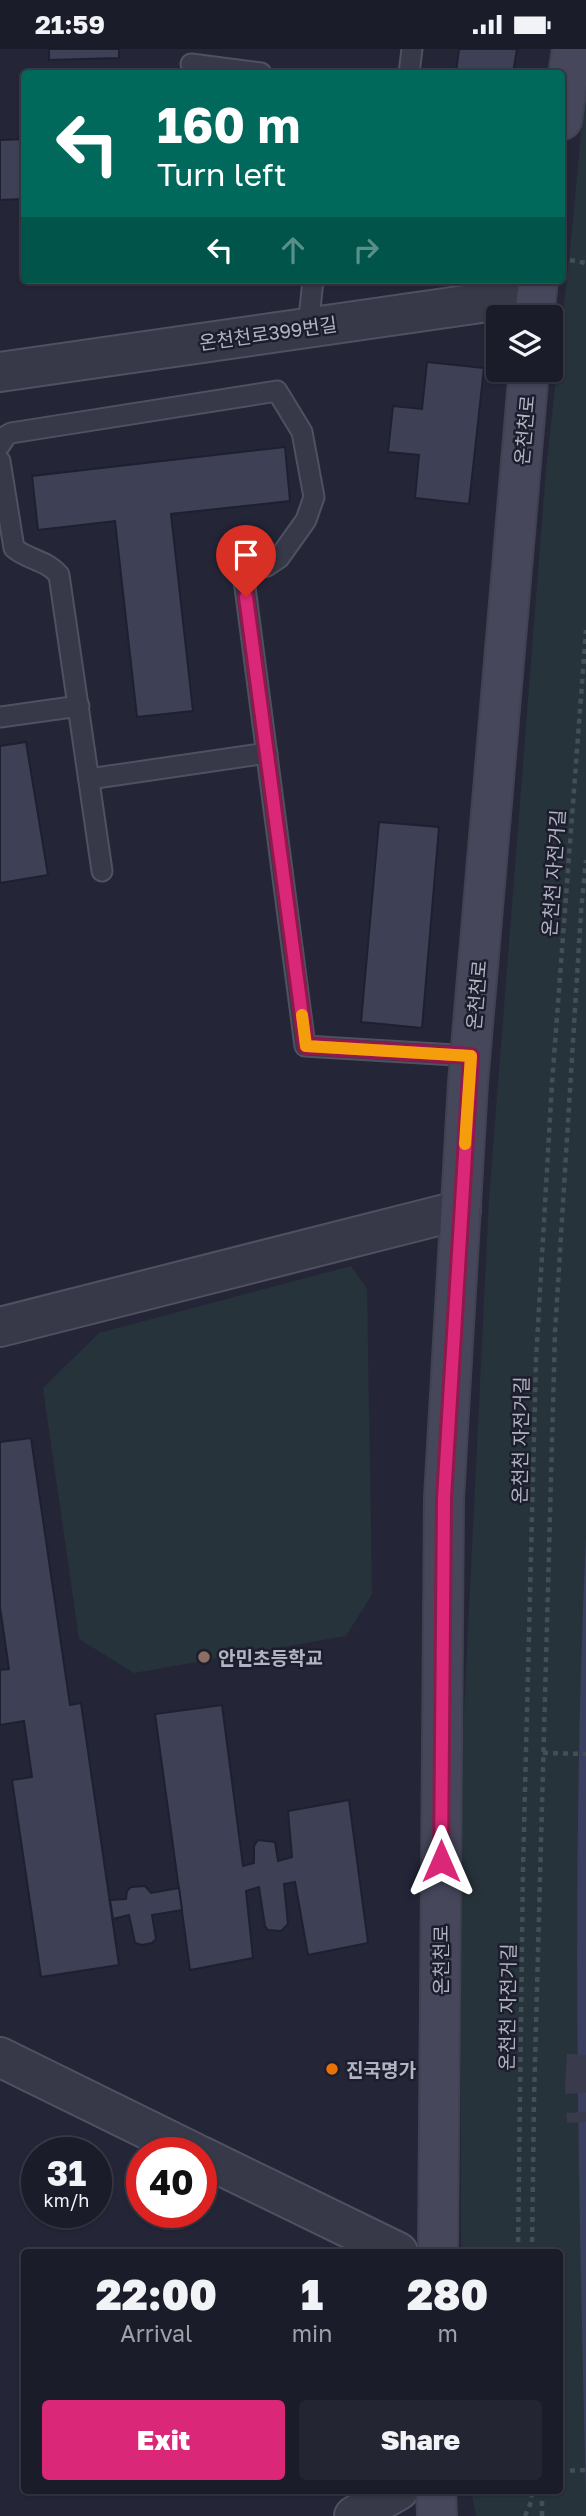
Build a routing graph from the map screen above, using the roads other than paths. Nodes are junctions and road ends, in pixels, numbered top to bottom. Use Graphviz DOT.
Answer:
graph roads {
  1 [pos="412,49"];
  2 [pos="572,49"];
  3 [pos="191,62"];
  4 [pos="242,70"];
  5 [pos="409,70"];
  6 [pos="565,99"];
  7 [pos="313,284"];
  8 [pos="536,297"];
  9 [pos="308,327"];
  10 [pos="0,372"];
  11 [pos="529,382"];
  12 [pos="0,445"];
  13 [pos="0,461"];
  14 [pos="79,706"];
  15 [pos="0,717"];
  16 [pos="267,753"];
  17 [pos="89,779"];
  18 [pos="102,871"];
  19 [pos="471,1056"];
  20 [pos="461,1210"];
  21 [pos="0,1327"];
  22 [pos="0,2057"];
  23 [pos="162,2137"];
  24 [pos="217,2164"];
  25 [pos="392,2249"];
  26 [pos="438,2249"];
  27 [pos="391,2494"];
  28 [pos="439,2494"];
  29 [pos="440,2494"];
  30 [pos="354,2516"];
  31 [pos="437,2516"];
  32 [pos="447,2516"];
  1 -- 5 [label="lane"];
  2 -- 6 [label="street"];
  3 -- 4 [label="lane"];
  7 -- 9 [label="lane"];
  8 -- 9 [label="street, 온천천로399번길"];
  9 -- 10 [label="street, 온천천로399번길"];
  11 -- 19 [label="street, 온천천로"];
  12 -- 16 [label="lane"];
  13 -- 14 [label="lane"];
  14 -- 15 [label="lane"];
  14 -- 17 [label="lane"];
  16 -- 17 [label="lane"];
  16 -- 19 [label="lane"];
  17 -- 18 [label="lane"];
  19 -- 20 [label="street, 온천천로"];
  20 -- 21 [label="street"];
  20 -- 26 [label="street, 온천천로"];
  22 -- 23 [label="street"];
  24 -- 25 [label="street"];
  27 -- 30 [label="street"];
  28 -- 31 [label="street"];
  29 -- 32 [label="street"];
}
